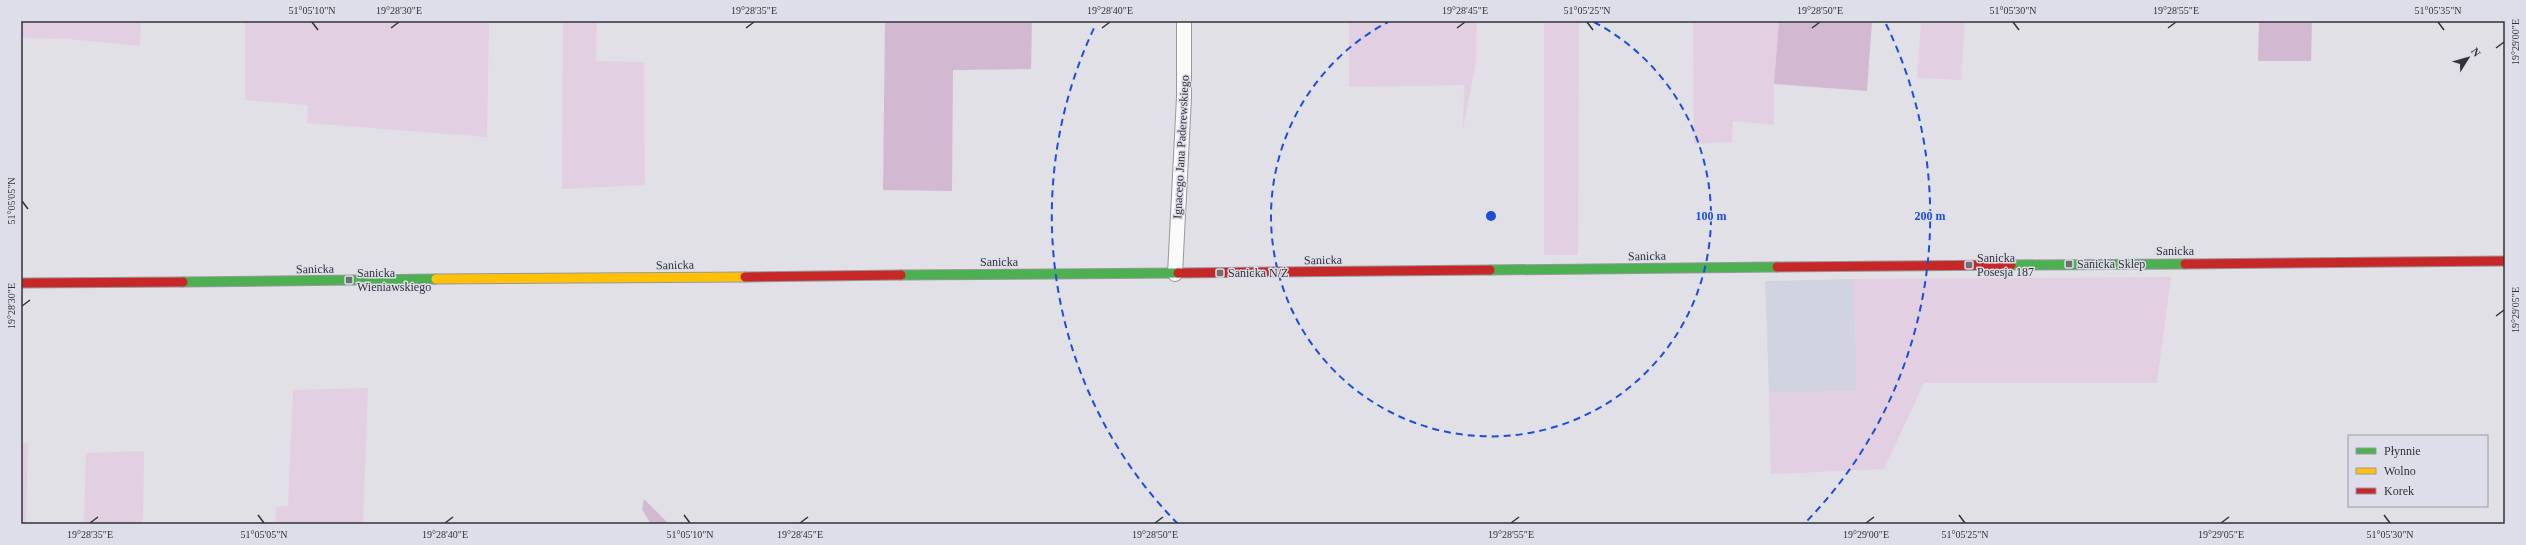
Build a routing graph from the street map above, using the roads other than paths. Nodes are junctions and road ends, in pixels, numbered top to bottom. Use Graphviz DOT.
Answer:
graph roads {
  1 [pos="1184,21"];
  2 [pos="2505,260"];
  3 [pos="1175,274"];
  4 [pos="21,283"];
  1 -- 3 [label="street, Ignacego Jana Paderewskiego"];
  2 -- 3 [label="street, Sanicka"];
  3 -- 4 [label="street, Sanicka"];
}
